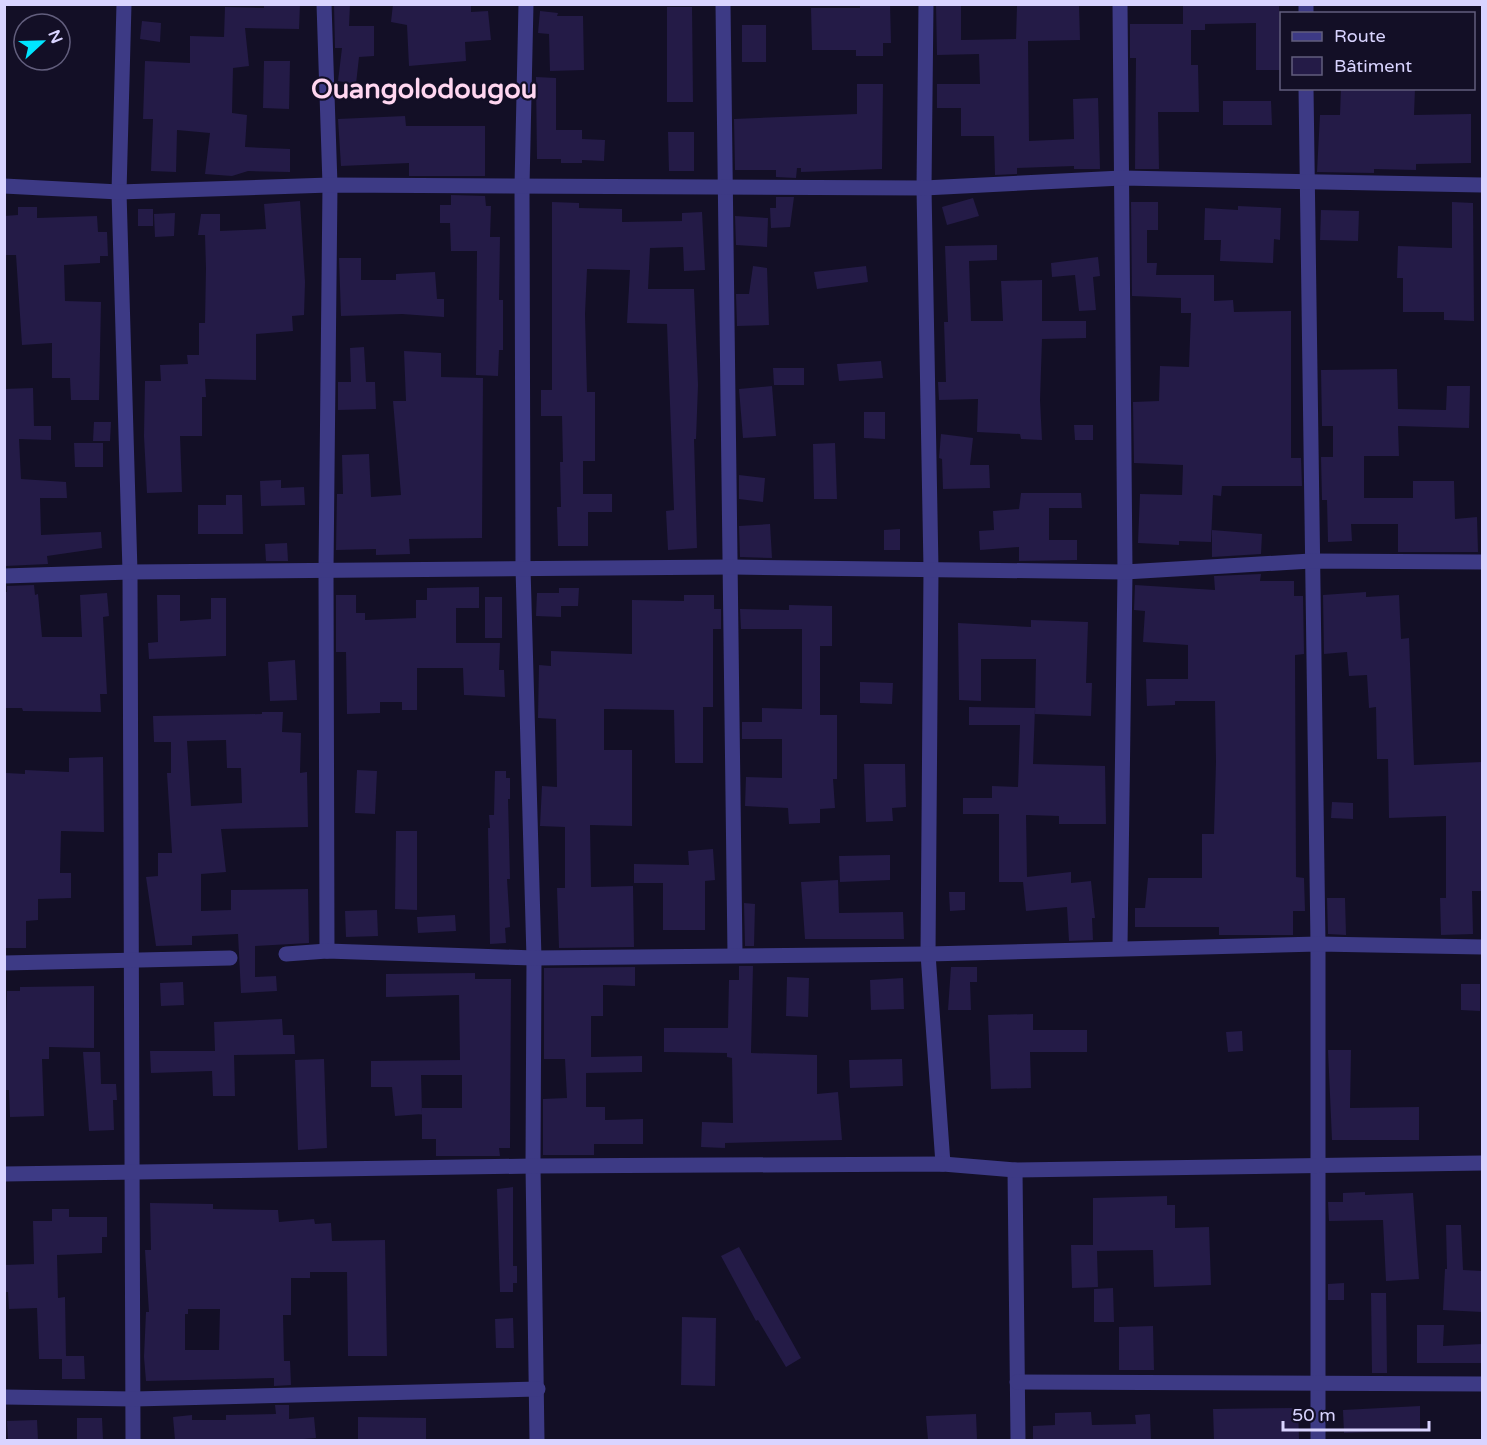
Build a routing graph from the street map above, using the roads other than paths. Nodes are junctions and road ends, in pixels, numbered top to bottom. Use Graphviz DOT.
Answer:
graph roads {
  1 [pos="124,4"];
  2 [pos="324,4"];
  3 [pos="526,4"];
  4 [pos="723,4"];
  5 [pos="926,4"];
  6 [pos="1120,4"];
  7 [pos="1306,90"];
  8 [pos="1122,178"];
  9 [pos="1305,180"];
  10 [pos="330,185"];
  11 [pos="1482,185"];
  12 [pos="4,186"];
  13 [pos="522,186"];
  14 [pos="725,187"];
  15 [pos="924,188"];
  16 [pos="119,192"];
  17 [pos="1311,561"];
  18 [pos="1482,562"];
  19 [pos="732,567"];
  20 [pos="523,568"];
  21 [pos="931,569"];
  22 [pos="326,570"];
  23 [pos="130,572"];
  24 [pos="1125,572"];
  25 [pos="4,576"];
  26 [pos="1318,944"];
  27 [pos="1482,946"];
  28 [pos="1120,948"];
  29 [pos="327,951"];
  30 [pos="286,954"];
  31 [pos="735,954"];
  32 [pos="928,954"];
  33 [pos="230,958"];
  34 [pos="534,958"];
  35 [pos="131,962"];
  36 [pos="4,963"];
  37 [pos="1482,1163"];
  38 [pos="943,1164"];
  39 [pos="1318,1164"];
  40 [pos="533,1166"];
  41 [pos="1015,1170"];
  42 [pos="134,1173"];
  43 [pos="4,1174"];
  44 [pos="1017,1382"];
  45 [pos="1318,1384"];
  46 [pos="1482,1384"];
  47 [pos="538,1389"];
  48 [pos="4,1397"];
  49 [pos="134,1399"];
  50 [pos="133,1440"];
  51 [pos="537,1440"];
  52 [pos="1018,1440"];
  53 [pos="1318,1440"];
  1 -- 16 [label="street"];
  2 -- 10 [label="street"];
  3 -- 13 [label="street"];
  4 -- 14 [label="street"];
  5 -- 15 [label="street"];
  6 -- 8 [label="street"];
  7 -- 9 [label="street"];
  8 -- 9 [label="street"];
  8 -- 15 [label="street"];
  8 -- 24 [label="street"];
  9 -- 11 [label="street"];
  9 -- 17 [label="street"];
  10 -- 13 [label="street"];
  10 -- 16 [label="street"];
  10 -- 22 [label="street"];
  12 -- 16 [label="street"];
  13 -- 14 [label="street"];
  13 -- 20 [label="street"];
  14 -- 15 [label="street"];
  14 -- 19 [label="street"];
  15 -- 21 [label="street"];
  16 -- 23 [label="street"];
  17 -- 18 [label="street"];
  17 -- 24 [label="street"];
  17 -- 26 [label="street"];
  19 -- 20 [label="street"];
  19 -- 21 [label="street"];
  19 -- 31 [label="street"];
  20 -- 22 [label="street"];
  20 -- 34 [label="street"];
  21 -- 24 [label="street"];
  21 -- 32 [label="street"];
  22 -- 23 [label="street"];
  22 -- 29 [label="street"];
  23 -- 25 [label="street"];
  23 -- 35 [label="street"];
  24 -- 28 [label="street"];
  26 -- 27 [label="street"];
  26 -- 28 [label="street"];
  26 -- 39 [label="street"];
  28 -- 32 [label="street"];
  29 -- 30 [label="street"];
  29 -- 34 [label="street"];
  31 -- 32 [label="street"];
  31 -- 34 [label="street"];
  32 -- 38 [label="street"];
  33 -- 35 [label="street"];
  34 -- 40 [label="street"];
  35 -- 36 [label="street"];
  35 -- 42 [label="street"];
  37 -- 39 [label="street"];
  38 -- 40 [label="street"];
  38 -- 41 [label="street"];
  39 -- 41 [label="street"];
  39 -- 45 [label="street"];
  40 -- 42 [label="street"];
  40 -- 47 [label="street"];
  41 -- 44 [label="street"];
  42 -- 43 [label="street"];
  42 -- 49 [label="street"];
  44 -- 45 [label="street"];
  44 -- 52 [label="street"];
  45 -- 46 [label="street"];
  45 -- 53 [label="street"];
  47 -- 49 [label="street"];
  47 -- 51 [label="street"];
  48 -- 49 [label="street"];
  49 -- 50 [label="street"];
}
